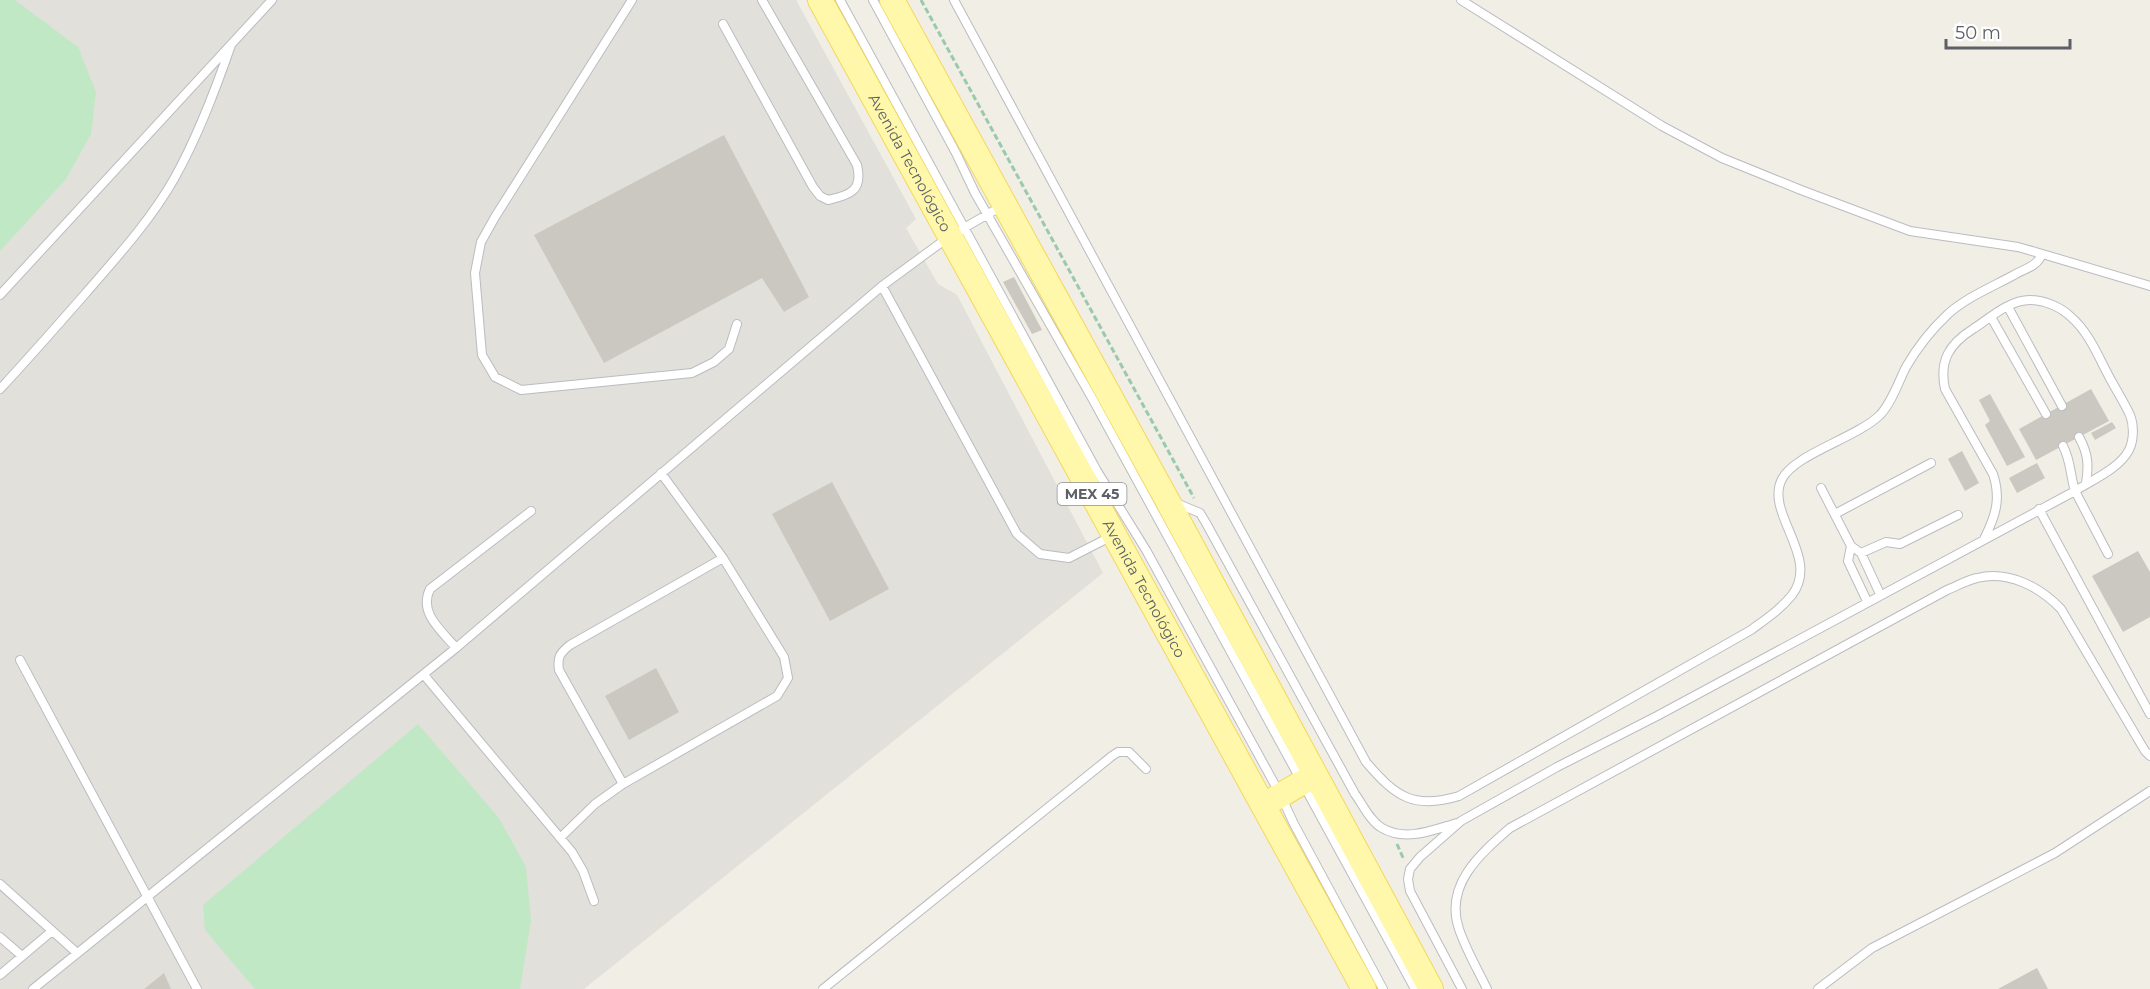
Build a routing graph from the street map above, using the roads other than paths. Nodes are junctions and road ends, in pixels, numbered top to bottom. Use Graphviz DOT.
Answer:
graph roads {
  1 [pos="272,0"];
  2 [pos="632,0"];
  3 [pos="762,0"];
  4 [pos="820,0"];
  5 [pos="840,0"];
  6 [pos="873,0"];
  7 [pos="892,0"];
  8 [pos="954,0"];
  9 [pos="1461,0"];
  10 [pos="723,24"];
  11 [pos="231,45"];
  12 [pos="996,209"];
  13 [pos="957,231"];
  14 [pos="2038,253"];
  15 [pos="882,286"];
  16 [pos="2150,286"];
  17 [pos="0,295"];
  18 [pos="2008,307"];
  19 [pos="1991,317"];
  20 [pos="737,324"];
  21 [pos="0,389"];
  22 [pos="2062,406"];
  23 [pos="2046,414"];
  24 [pos="2079,437"];
  25 [pos="2063,446"];
  26 [pos="1931,463"];
  27 [pos="661,473"];
  28 [pos="2086,483"];
  29 [pos="1821,488"];
  30 [pos="2074,491"];
  31 [pos="1166,498"];
  32 [pos="2039,509"];
  33 [pos="531,511"];
  34 [pos="1835,514"];
  35 [pos="1958,515"];
  36 [pos="1115,535"];
  37 [pos="1985,537"];
  38 [pos="1851,546"];
  39 [pos="1861,553"];
  40 [pos="2108,554"];
  41 [pos="723,558"];
  42 [pos="1880,594"];
  43 [pos="1867,601"];
  44 [pos="456,648"];
  45 [pos="20,660"];
  46 [pos="424,675"];
  47 [pos="2150,714"];
  48 [pos="2150,756"];
  49 [pos="1146,769"];
  50 [pos="1308,778"];
  51 [pos="623,784"];
  52 [pos="2150,791"];
  53 [pos="1272,799"];
  54 [pos="1461,821"];
  55 [pos="560,838"];
  56 [pos="0,884"];
  57 [pos="147,897"];
  58 [pos="594,901"];
  59 [pos="52,931"];
  60 [pos="0,937"];
  61 [pos="77,953"];
  62 [pos="22,956"];
  63 [pos="0,975"];
  64 [pos="33,989"];
  65 [pos="197,989"];
  66 [pos="824,989"];
  67 [pos="1364,989"];
  68 [pos="1383,989"];
  69 [pos="1415,989"];
  70 [pos="1431,989"];
  71 [pos="1462,989"];
  72 [pos="1487,989"];
  73 [pos="1818,989"];
  1 -- 11 [label="lane"];
  2 -- 20 [label="lane"];
  3 -- 10 [label="lane"];
  4 -- 13 [label="main road, Avenida Tecnológico / MEX 45"];
  5 -- 13 [label="lane"];
  6 -- 12 [label="lane"];
  7 -- 12 [label="main road"];
  8 -- 14 [label="lane"];
  9 -- 14 [label="lane"];
  11 -- 17 [label="lane"];
  11 -- 21 [label="lane"];
  12 -- 13 [label="lane"];
  12 -- 31 [label="main road"];
  12 -- 50 [label="lane"];
  13 -- 15 [label="lane"];
  13 -- 36 [label="main road, Avenida Tecnológico / MEX 45"];
  13 -- 53 [label="lane"];
  14 -- 16 [label="lane"];
  15 -- 27 [label="lane"];
  15 -- 36 [label="lane"];
  18 -- 19 [label="lane"];
  18 -- 22 [label="lane"];
  18 -- 28 [label="lane"];
  19 -- 23 [label="lane"];
  19 -- 37 [label="lane"];
  24 -- 28 [label="lane"];
  25 -- 30 [label="lane"];
  26 -- 34 [label="lane"];
  27 -- 41 [label="lane"];
  27 -- 44 [label="lane"];
  28 -- 30 [label="lane"];
  29 -- 34 [label="lane"];
  30 -- 32 [label="lane"];
  30 -- 40 [label="lane"];
  31 -- 50 [label="main road"];
  31 -- 54 [label="lane"];
  32 -- 37 [label="lane"];
  32 -- 47 [label="lane"];
  33 -- 44 [label="lane"];
  34 -- 38 [label="lane"];
  35 -- 39 [label="lane"];
  36 -- 53 [label="main road, Avenida Tecnológico / MEX 45"];
  37 -- 42 [label="lane"];
  38 -- 39 [label="lane"];
  38 -- 43 [label="lane"];
  39 -- 42 [label="lane"];
  41 -- 51 [label="lane"];
  41 -- 51 [label="lane"];
  42 -- 43 [label="lane"];
  43 -- 54 [label="lane"];
  44 -- 46 [label="lane"];
  45 -- 57 [label="lane"];
  46 -- 55 [label="lane"];
  46 -- 57 [label="lane"];
  48 -- 72 [label="lane"];
  49 -- 66 [label="lane"];
  50 -- 53 [label="main road"];
  50 -- 69 [label="lane"];
  50 -- 70 [label="main road"];
  51 -- 55 [label="lane"];
  52 -- 73 [label="lane"];
  53 -- 67 [label="main road, Avenida Tecnológico / MEX 45"];
  53 -- 68 [label="lane"];
  54 -- 71 [label="lane"];
  55 -- 58 [label="lane"];
  56 -- 59 [label="lane"];
  57 -- 61 [label="lane"];
  57 -- 65 [label="lane"];
  59 -- 61 [label="lane"];
  59 -- 62 [label="lane"];
  60 -- 62 [label="lane"];
  61 -- 64 [label="lane"];
  62 -- 63 [label="lane"];
}
